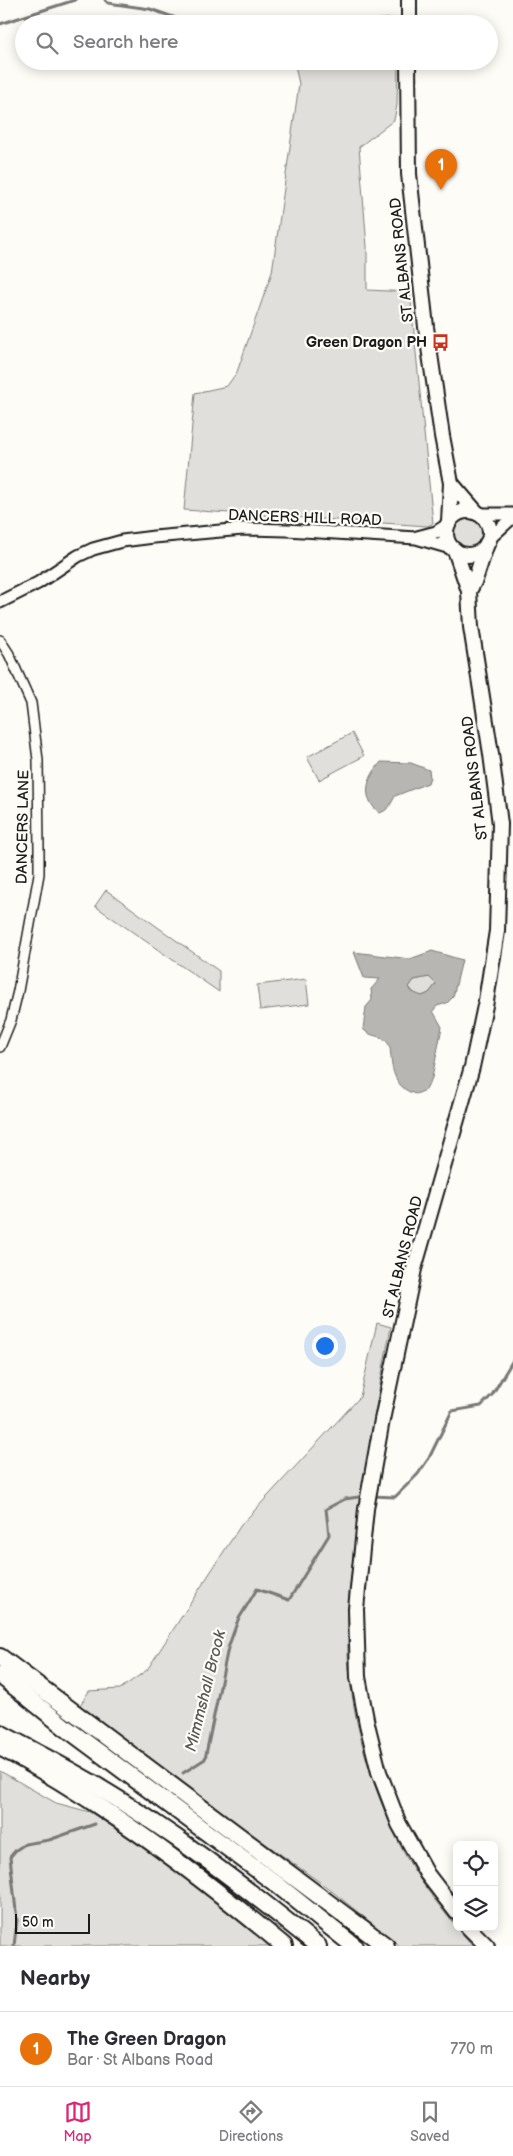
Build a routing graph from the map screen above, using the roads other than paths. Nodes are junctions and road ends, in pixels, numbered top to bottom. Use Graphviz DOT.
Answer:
graph roads {
  1 [pos="409,0"];
  2 [pos="409,15"];
  3 [pos="408,70"];
  4 [pos="451,483"];
  5 [pos="478,513"];
  6 [pos="513,516"];
  7 [pos="448,524"];
  8 [pos="416,538"];
  9 [pos="488,541"];
  10 [pos="455,550"];
  11 [pos="469,591"];
  12 [pos="0,602"];
  13 [pos="0,640"];
  14 [pos="0,1047"];
  15 [pos="0,1656"];
  16 [pos="0,1675"];
  17 [pos="0,1733"];
  18 [pos="0,1747"];
  19 [pos="453,1908"];
  20 [pos="472,1931"];
  21 [pos="284,1946"];
  22 [pos="318,1946"];
  23 [pos="354,1946"];
  24 [pos="386,1946"];
  25 [pos="487,1946"];
  1 -- 2 [label="main road"];
  3 -- 4 [label="main road, ST ALBANS ROAD"];
  4 -- 5 [label="main road"];
  4 -- 7 [label="main road, ST ALBANS ROAD"];
  5 -- 6 [label="street"];
  5 -- 7 [label="main road"];
  5 -- 9 [label="main road"];
  6 -- 9 [label="street"];
  7 -- 8 [label="street, DANCERS HILL ROAD"];
  7 -- 10 [label="main road"];
  8 -- 10 [label="street, DANCERS HILL ROAD"];
  8 -- 12 [label="street, DANCERS HILL ROAD"];
  9 -- 10 [label="main road"];
  9 -- 11 [label="main road, ST ALBANS ROAD"];
  10 -- 11 [label="main road, ST ALBANS ROAD"];
  11 -- 19 [label="main road, ST ALBANS ROAD"];
  13 -- 14 [label="street, DANCERS LANE"];
  15 -- 24 [label="highway"];
  16 -- 23 [label="highway"];
  17 -- 22 [label="highway"];
  18 -- 21 [label="highway"];
  20 -- 25 [label="main road"];
}
